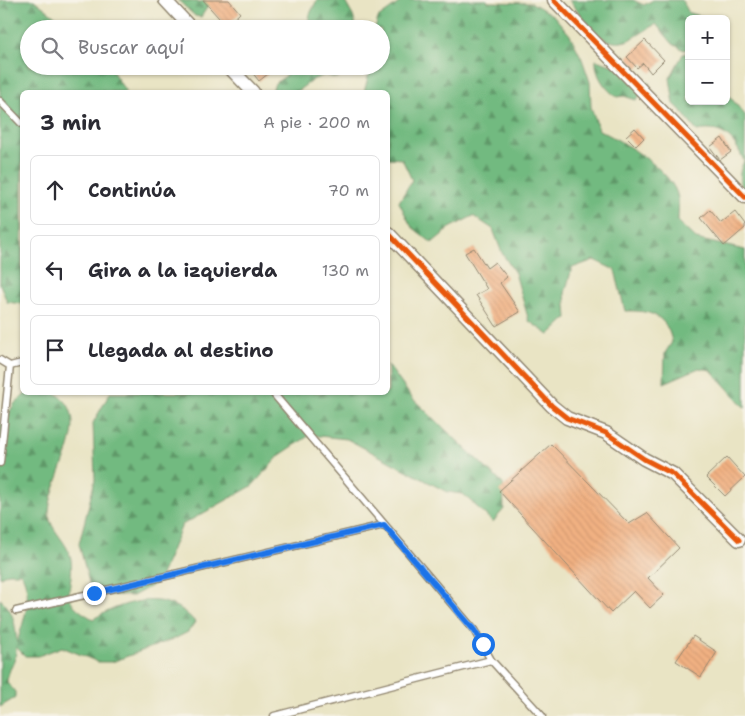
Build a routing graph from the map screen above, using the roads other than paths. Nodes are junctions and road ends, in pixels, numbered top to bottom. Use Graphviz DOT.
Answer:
graph roads {
  1 [pos="165,0"];
  2 [pos="554,0"];
  3 [pos="184,20"];
  4 [pos="237,75"];
  5 [pos="251,90"];
  6 [pos="0,101"];
  7 [pos="20,122"];
  8 [pos="745,197"];
  9 [pos="390,235"];
  10 [pos="0,360"];
  11 [pos="20,364"];
  12 [pos="10,366"];
  13 [pos="275,395"];
  14 [pos="0,463"];
  15 [pos="384,525"];
  16 [pos="740,540"];
  17 [pos="16,611"];
  18 [pos="491,660"];
  19 [pos="274,716"];
  20 [pos="542,716"];
  1 -- 3 [label="street"];
  2 -- 8 [label="street"];
  4 -- 5 [label="street"];
  6 -- 7 [label="lane"];
  9 -- 16 [label="street"];
  10 -- 12 [label="lane"];
  11 -- 12 [label="lane"];
  12 -- 14 [label="lane"];
  13 -- 15 [label="lane"];
  15 -- 17 [label="lane"];
  15 -- 18 [label="lane"];
  18 -- 19 [label="lane"];
  18 -- 20 [label="lane"];
}
